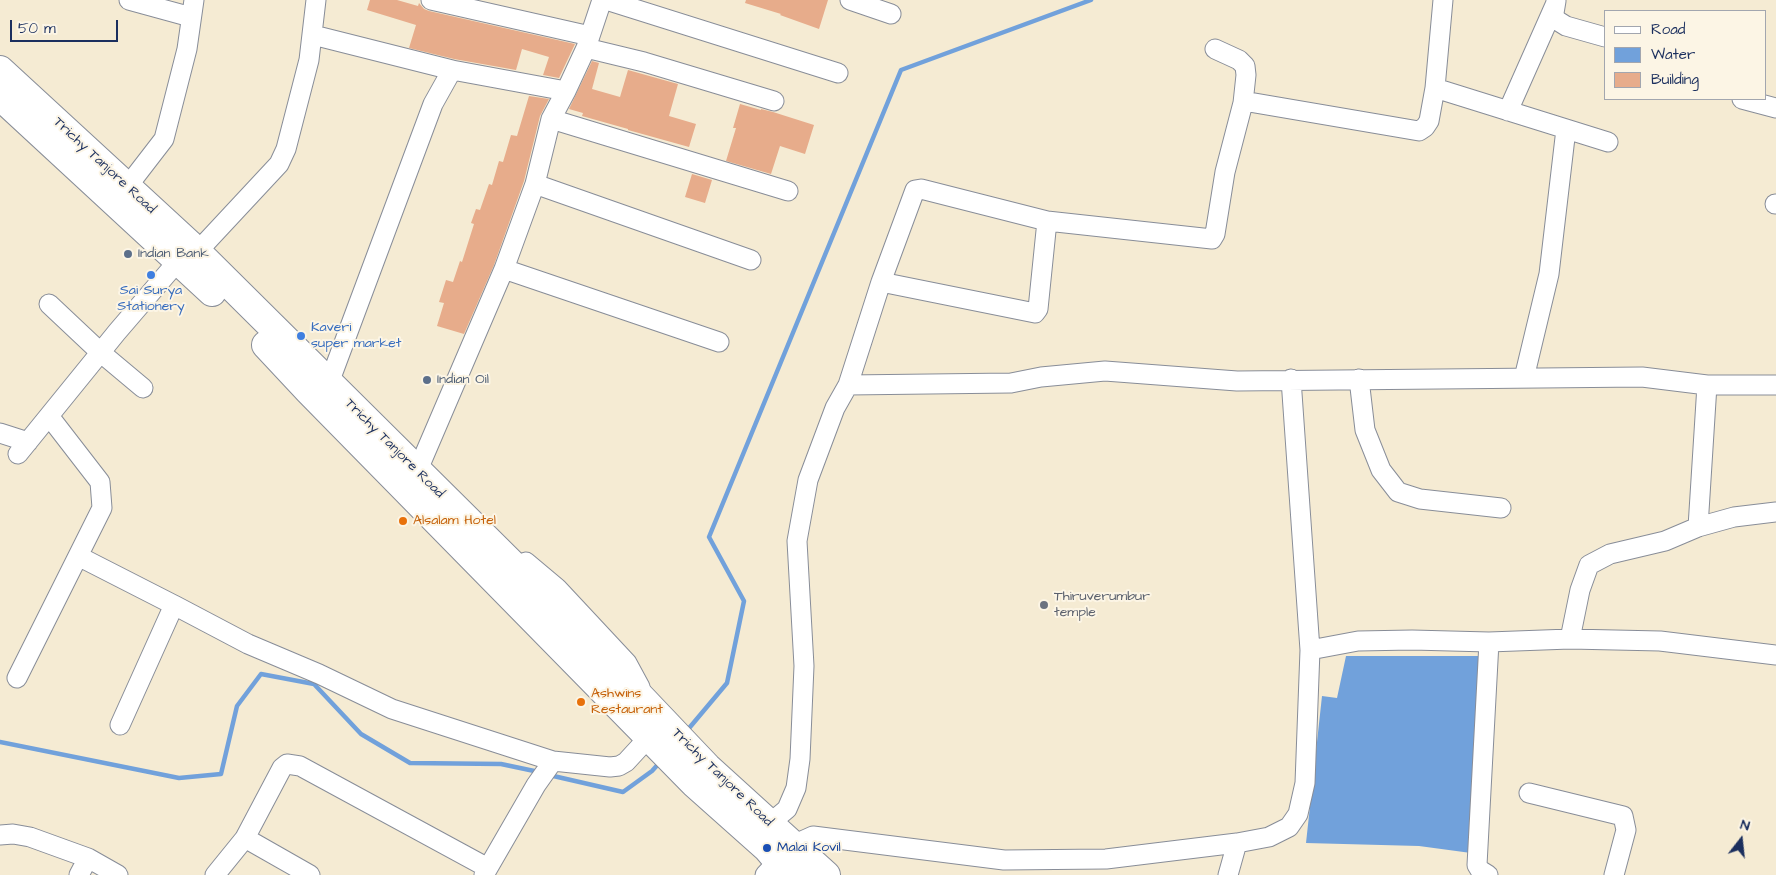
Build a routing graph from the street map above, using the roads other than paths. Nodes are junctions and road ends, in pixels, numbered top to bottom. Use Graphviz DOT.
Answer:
graph roads {
  1 [pos="129,0"];
  2 [pos="316,0"];
  3 [pos="432,0"];
  4 [pos="602,0"];
  5 [pos="606,0"];
  6 [pos="850,0"];
  7 [pos="1443,0"];
  8 [pos="1556,2"];
  9 [pos="192,8"];
  10 [pos="891,14"];
  11 [pos="313,35"];
  12 [pos="1604,37"];
  13 [pos="588,42"];
  14 [pos="1215,48"];
  15 [pos="0,70"];
  16 [pos="452,70"];
  17 [pos="838,73"];
  18 [pos="1435,88"];
  19 [pos="566,92"];
  20 [pos="0,96"];
  21 [pos="1746,100"];
  22 [pos="774,101"];
  23 [pos="1243,103"];
  24 [pos="1776,108"];
  25 [pos="1508,111"];
  26 [pos="551,119"];
  27 [pos="1566,129"];
  28 [pos="1608,142"];
  29 [pos="535,184"];
  30 [pos="127,187"];
  31 [pos="788,191"];
  32 [pos="1047,221"];
  33 [pos="188,257"];
  34 [pos="750,260"];
  35 [pos="504,269"];
  36 [pos="881,282"];
  37 [pos="49,304"];
  38 [pos="719,342"];
  39 [pos="100,352"];
  40 [pos="1524,378"];
  41 [pos="1359,379"];
  42 [pos="1290,380"];
  43 [pos="329,383"];
  44 [pos="848,385"];
  45 [pos="1707,385"];
  46 [pos="1776,385"];
  47 [pos="142,388"];
  48 [pos="49,416"];
  49 [pos="0,433"];
  50 [pos="417,472"];
  51 [pos="1502,508"];
  52 [pos="1776,512"];
  53 [pos="1698,527"];
  54 [pos="78,556"];
  55 [pos="174,605"];
  56 [pos="1570,639"];
  57 [pos="1489,642"];
  58 [pos="1310,650"];
  59 [pos="1776,655"];
  60 [pos="17,678"];
  61 [pos="120,725"];
  62 [pos="654,728"];
  63 [pos="551,764"];
  64 [pos="700,775"];
  65 [pos="1530,793"];
  66 [pos="769,824"];
  67 [pos="0,835"];
  68 [pos="245,838"];
  69 [pos="1237,843"];
  70 [pos="88,858"];
  71 [pos="783,864"];
  72 [pos="486,872"];
  73 [pos="79,875"];
  74 [pos="118,875"];
  75 [pos="215,875"];
  76 [pos="310,875"];
  77 [pos="826,875"];
  78 [pos="1228,875"];
  79 [pos="1488,875"];
  80 [pos="1614,875"];
  1 -- 9 [label="street"];
  2 -- 11 [label="street"];
  3 -- 13 [label="street"];
  4 -- 13 [label="street"];
  5 -- 17 [label="street"];
  6 -- 10 [label="street"];
  7 -- 18 [label="street"];
  8 -- 12 [label="street"];
  8 -- 25 [label="street"];
  9 -- 30 [label="street"];
  11 -- 16 [label="street"];
  11 -- 33 [label="street"];
  13 -- 19 [label="street"];
  13 -- 22 [label="street"];
  14 -- 23 [label="street"];
  15 -- 30 [label="highway, Trichy Tanjore Road"];
  16 -- 19 [label="street"];
  16 -- 43 [label="street"];
  18 -- 23 [label="street"];
  18 -- 25 [label="street"];
  19 -- 26 [label="street"];
  20 -- 33 [label="highway, Trichy Tanjore Road"];
  21 -- 24 [label="street"];
  23 -- 32 [label="street"];
  25 -- 27 [label="street"];
  26 -- 29 [label="street"];
  26 -- 31 [label="street"];
  27 -- 28 [label="street"];
  27 -- 40 [label="street"];
  29 -- 34 [label="street"];
  29 -- 35 [label="street"];
  30 -- 33 [label="highway, Trichy Tanjore Road"];
  32 -- 36 [label="street"];
  32 -- 36 [label="street"];
  33 -- 39 [label="street"];
  33 -- 43 [label="highway, Trichy Tanjore Road"];
  33 -- 62 [label="highway, Trichy Tanjore Road"];
  35 -- 38 [label="street"];
  35 -- 50 [label="street"];
  36 -- 44 [label="street"];
  37 -- 39 [label="street"];
  39 -- 47 [label="street"];
  39 -- 48 [label="street"];
  40 -- 41 [label="street"];
  40 -- 45 [label="street"];
  41 -- 42 [label="street"];
  41 -- 51 [label="street"];
  42 -- 44 [label="street"];
  42 -- 58 [label="street"];
  43 -- 50 [label="highway, Trichy Tanjore Road"];
  44 -- 66 [label="street"];
  45 -- 46 [label="street"];
  45 -- 53 [label="street"];
  48 -- 49 [label="street"];
  48 -- 54 [label="street"];
  50 -- 62 [label="highway, Trichy Tanjore Road"];
  52 -- 53 [label="street"];
  53 -- 56 [label="street"];
  54 -- 55 [label="street"];
  54 -- 60 [label="street"];
  55 -- 61 [label="street"];
  55 -- 63 [label="street"];
  56 -- 57 [label="street"];
  56 -- 59 [label="street"];
  57 -- 58 [label="street"];
  57 -- 79 [label="street"];
  58 -- 69 [label="street"];
  62 -- 63 [label="street"];
  62 -- 64 [label="highway, Trichy Tanjore Road"];
  63 -- 72 [label="street"];
  64 -- 66 [label="highway, Trichy Tanjore Road"];
  64 -- 71 [label="highway, Trichy Tanjore Road"];
  65 -- 80 [label="street"];
  66 -- 71 [label="highway, Trichy Tanjore Road"];
  67 -- 70 [label="street"];
  68 -- 72 [label="street"];
  68 -- 75 [label="street"];
  68 -- 76 [label="street"];
  69 -- 71 [label="street"];
  69 -- 78 [label="street"];
  70 -- 73 [label="street"];
  70 -- 74 [label="street"];
  71 -- 77 [label="highway, Trichy Tanjore Road"];
}
